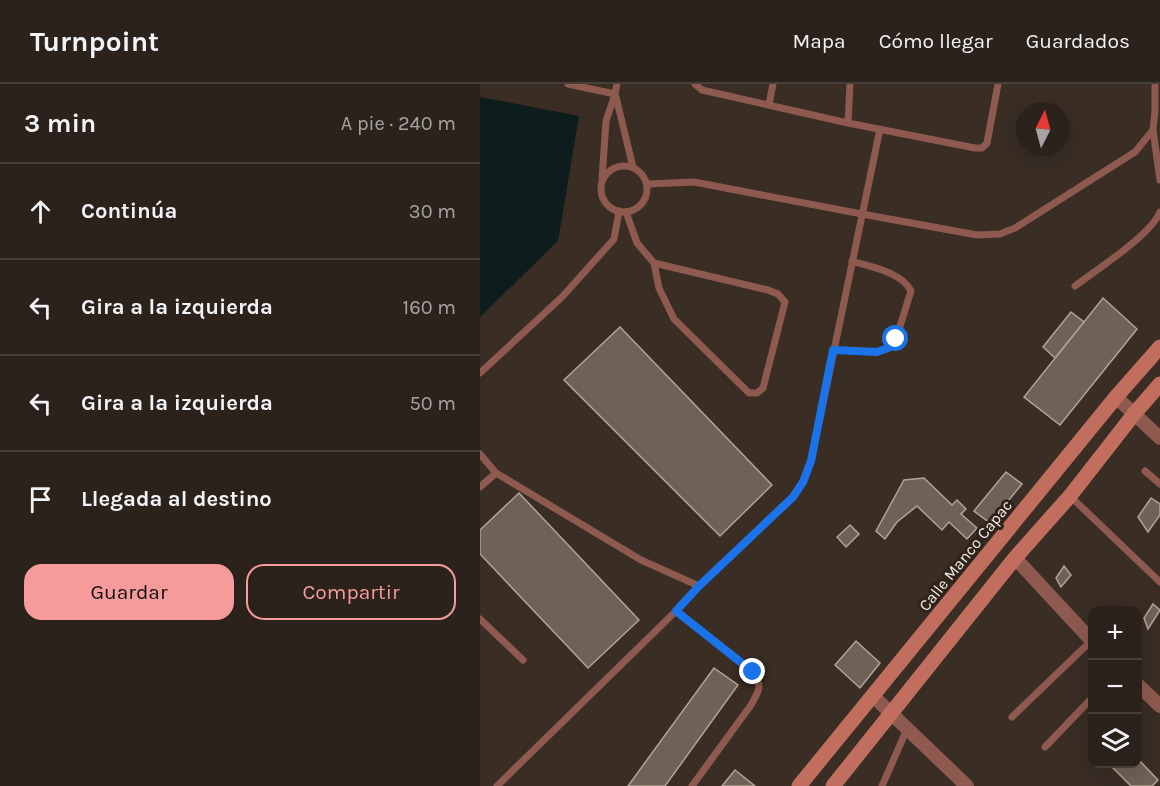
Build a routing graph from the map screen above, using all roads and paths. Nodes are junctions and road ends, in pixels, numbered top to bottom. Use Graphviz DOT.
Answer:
graph roads {
  1 [pos="568,84"];
  2 [pos="617,84"];
  3 [pos="695,84"];
  4 [pos="773,84"];
  5 [pos="850,84"];
  6 [pos="998,84"];
  7 [pos="1155,84"];
  8 [pos="615,94"];
  9 [pos="769,104"];
  10 [pos="1158,109"];
  11 [pos="848,123"];
  12 [pos="880,129"];
  13 [pos="1153,130"];
  14 [pos="1159,164"];
  15 [pos="633,167"];
  16 [pos="1160,180"];
  17 [pos="602,182"];
  18 [pos="647,184"];
  19 [pos="622,212"];
  20 [pos="1160,212"];
  21 [pos="861,214"];
  22 [pos="852,261"];
  23 [pos="654,263"];
  24 [pos="1075,286"];
  25 [pos="1160,347"];
  26 [pos="833,350"];
  27 [pos="480,373"];
  28 [pos="1160,384"];
  29 [pos="1116,397"];
  30 [pos="1134,414"];
  31 [pos="1160,438"];
  32 [pos="480,454"];
  33 [pos="1145,471"];
  34 [pos="496,473"];
  35 [pos="1160,484"];
  36 [pos="480,487"];
  37 [pos="1070,496"];
  38 [pos="1015,558"];
  39 [pos="1160,582"];
  40 [pos="699,586"];
  41 [pos="676,611"];
  42 [pos="480,619"];
  43 [pos="1088,636"];
  44 [pos="1088,644"];
  45 [pos="523,660"];
  46 [pos="1142,690"];
  47 [pos="873,696"];
  48 [pos="1088,702"];
  49 [pos="1160,706"];
  50 [pos="891,713"];
  51 [pos="1012,717"];
  52 [pos="907,729"];
  53 [pos="1045,747"];
  54 [pos="498,786"];
  55 [pos="692,786"];
  56 [pos="799,786"];
  57 [pos="833,786"];
  58 [pos="882,786"];
  59 [pos="967,786"];
  1 -- 8 [label="lane"];
  2 -- 8 [label="lane"];
  3 -- 9 [label="lane"];
  4 -- 9 [label="lane"];
  5 -- 11 [label="lane"];
  6 -- 12 [label="lane"];
  7 -- 10 [label="lane"];
  8 -- 15 [label="lane"];
  8 -- 17 [label="lane"];
  9 -- 11 [label="lane"];
  10 -- 13 [label="lane"];
  11 -- 12 [label="lane"];
  12 -- 21 [label="lane"];
  13 -- 14 [label="lane"];
  13 -- 21 [label="lane"];
  14 -- 16 [label="lane"];
  15 -- 17 [label="lane"];
  15 -- 18 [label="lane"];
  17 -- 19 [label="lane"];
  18 -- 19 [label="lane"];
  18 -- 21 [label="lane"];
  19 -- 23 [label="lane"];
  19 -- 27 [label="lane"];
  20 -- 24 [label="lane"];
  21 -- 22 [label="lane"];
  22 -- 26 [label="lane"];
  22 -- 26 [label="lane"];
  23 -- 23 [label="lane"];
  25 -- 29 [label="main road, Calle Manco Capac"];
  26 -- 40 [label="lane"];
  28 -- 30 [label="main road"];
  29 -- 30 [label="street"];
  29 -- 47 [label="main road, Calle Manco Capac"];
  30 -- 31 [label="street"];
  30 -- 37 [label="main road"];
  32 -- 34 [label="lane"];
  33 -- 35 [label="lane"];
  34 -- 36 [label="lane"];
  34 -- 40 [label="lane"];
  37 -- 38 [label="main road"];
  37 -- 39 [label="lane"];
  38 -- 43 [label="street"];
  38 -- 50 [label="main road"];
  40 -- 41 [label="lane"];
  41 -- 54 [label="lane"];
  41 -- 55 [label="lane"];
  42 -- 45 [label="lane"];
  44 -- 51 [label="lane"];
  46 -- 49 [label="street"];
  47 -- 50 [label="street"];
  47 -- 56 [label="main road, Calle Manco Capac"];
  48 -- 53 [label="lane"];
  50 -- 52 [label="street"];
  50 -- 57 [label="main road"];
  52 -- 58 [label="lane"];
  52 -- 59 [label="street"];
}
